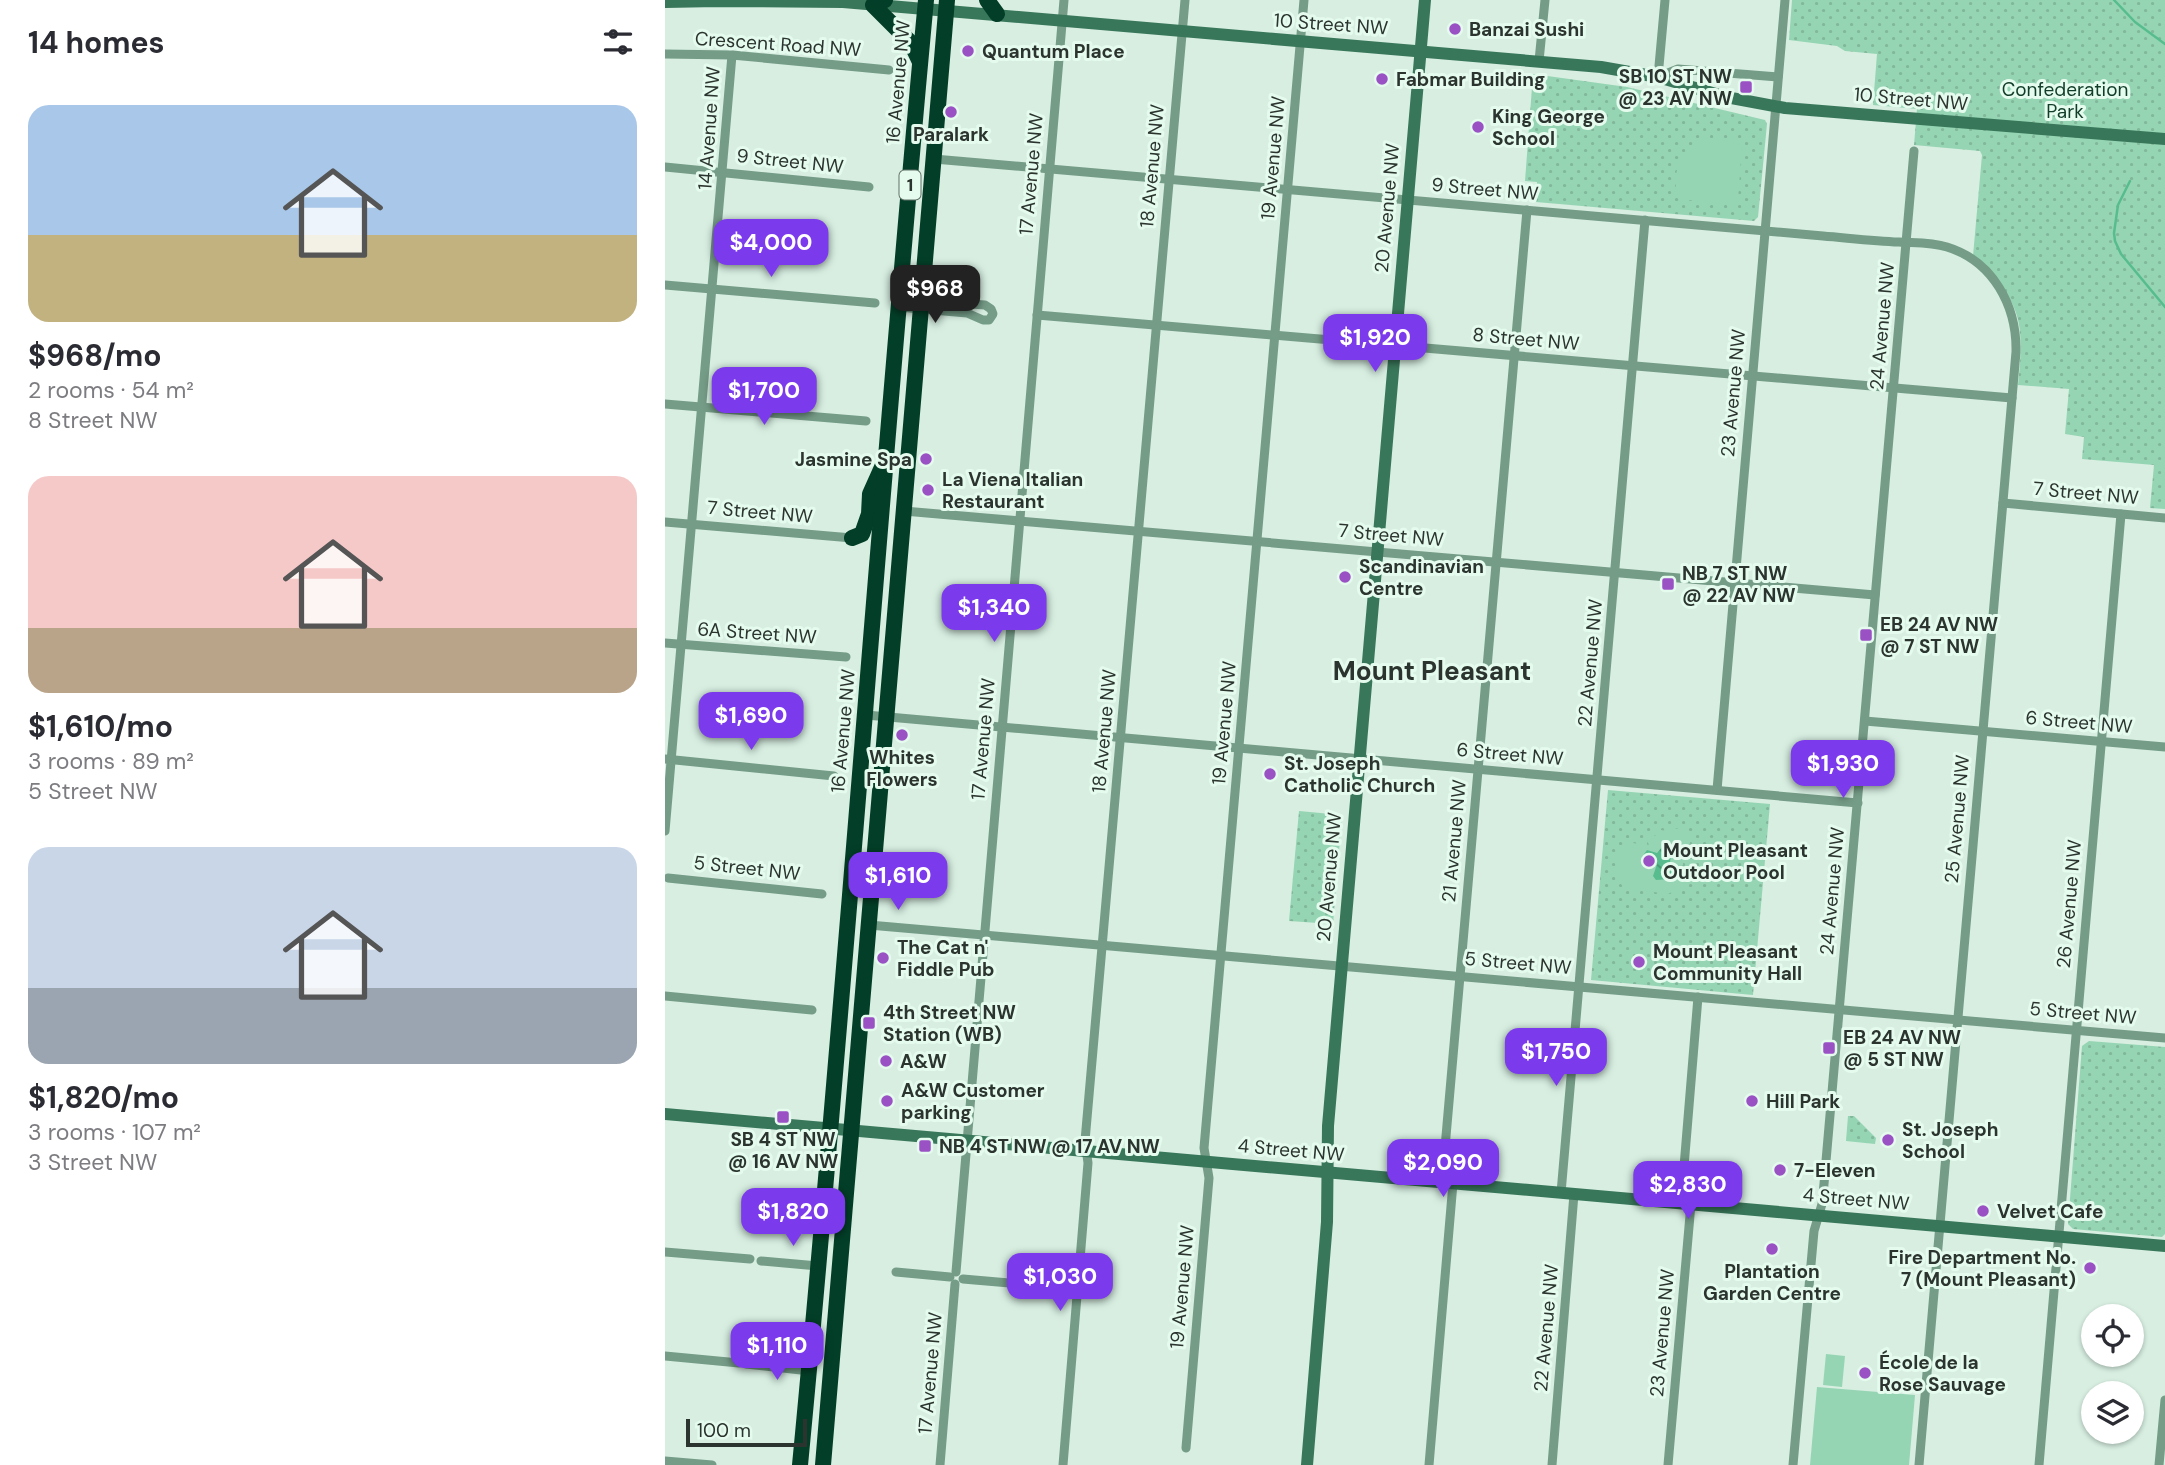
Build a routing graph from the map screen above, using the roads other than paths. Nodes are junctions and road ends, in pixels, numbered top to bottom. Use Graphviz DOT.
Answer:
graph roads {
  1 [pos="987,0"];
  2 [pos="1064,0"];
  3 [pos="1185,0"];
  4 [pos="1304,0"];
  5 [pos="1425,0"];
  6 [pos="1545,0"];
  7 [pos="1665,0"];
  8 [pos="1784,0"];
  9 [pos="665,2"];
  10 [pos="879,2"];
  11 [pos="926,4"];
  12 [pos="947,5"];
  13 [pos="997,15"];
  14 [pos="1062,20"];
  15 [pos="1182,31"];
  16 [pos="1301,41"];
  17 [pos="1420,50"];
  18 [pos="665,54"];
  19 [pos="732,55"];
  20 [pos="1539,61"];
  21 [pos="921,64"];
  22 [pos="889,70"];
  23 [pos="1658,77"];
  24 [pos="1778,78"];
  25 [pos="1775,106"];
  26 [pos="2165,139"];
  27 [pos="1915,151"];
  28 [pos="934,159"];
  29 [pos="665,167"];
  30 [pos="1049,170"];
  31 [pos="723,172"];
  32 [pos="1169,179"];
  33 [pos="869,187"];
  34 [pos="1288,190"];
  35 [pos="1407,200"];
  36 [pos="1527,210"];
  37 [pos="1645,220"];
  38 [pos="1765,231"];
  39 [pos="1907,243"];
  40 [pos="665,285"];
  41 [pos="713,289"];
  42 [pos="875,303"];
  43 [pos="900,303"];
  44 [pos="921,305"];
  45 [pos="1037,314"];
  46 [pos="1156,325"];
  47 [pos="1276,335"];
  48 [pos="1395,345"];
  49 [pos="1514,355"];
  50 [pos="1633,366"];
  51 [pos="1752,376"];
  52 [pos="1894,388"];
  53 [pos="2012,398"];
  54 [pos="665,404"];
  55 [pos="703,407"];
  56 [pos="866,421"];
  57 [pos="887,457"];
  58 [pos="2003,503"];
  59 [pos="904,511"];
  60 [pos="2121,514"];
  61 [pos="2165,518"];
  62 [pos="1019,521"];
  63 [pos="665,522"];
  64 [pos="691,524"];
  65 [pos="1138,531"];
  66 [pos="852,538"];
  67 [pos="1258,542"];
  68 [pos="1377,552"];
  69 [pos="1496,562"];
  70 [pos="1616,573"];
  71 [pos="1735,583"];
  72 [pos="1875,595"];
  73 [pos="665,643"];
  74 [pos="681,645"];
  75 [pos="846,657"];
  76 [pos="866,715"];
  77 [pos="886,717"];
  78 [pos="1865,721"];
  79 [pos="1002,727"];
  80 [pos="1982,732"];
  81 [pos="1121,738"];
  82 [pos="2101,742"];
  83 [pos="2165,747"];
  84 [pos="1239,749"];
  85 [pos="668,759"];
  86 [pos="1359,759"];
  87 [pos="1478,769"];
  88 [pos="834,776"];
  89 [pos="1597,779"];
  90 [pos="1717,790"];
  91 [pos="1858,803"];
  92 [pos="665,831"];
  93 [pos="666,878"];
  94 [pos="822,894"];
  95 [pos="869,925"];
  96 [pos="984,934"];
  97 [pos="1103,945"];
  98 [pos="1222,955"];
  99 [pos="1341,965"];
  100 [pos="1460,975"];
  101 [pos="1580,985"];
  102 [pos="665,996"];
  103 [pos="1698,997"];
  104 [pos="1839,1008"];
  105 [pos="812,1010"];
  106 [pos="1958,1019"];
  107 [pos="2075,1030"];
  108 [pos="2165,1038"];
  109 [pos="665,1114"];
  110 [pos="829,1130"];
  111 [pos="851,1131"];
  112 [pos="967,1141"];
  113 [pos="1087,1152"];
  114 [pos="1206,1161"];
  115 [pos="1328,1173"];
  116 [pos="1448,1183"];
  117 [pos="1568,1193"];
  118 [pos="1686,1204"];
  119 [pos="1818,1215"];
  120 [pos="1940,1226"];
  121 [pos="2059,1236"];
  122 [pos="2165,1245"];
  123 [pos="665,1252"];
  124 [pos="750,1259"];
  125 [pos="761,1261"];
  126 [pos="818,1266"];
  127 [pos="896,1272"];
  128 [pos="956,1278"];
  129 [pos="1077,1289"];
  130 [pos="665,1356"];
  131 [pos="810,1371"];
  132 [pos="2165,1400"];
  133 [pos="1186,1448"];
  134 [pos="665,1461"];
  135 [pos="677,1463"];
  136 [pos="712,1465"];
  137 [pos="800,1465"];
  138 [pos="823,1465"];
  139 [pos="940,1465"];
  140 [pos="1063,1465"];
  141 [pos="1307,1465"];
  142 [pos="1429,1465"];
  143 [pos="1552,1465"];
  144 [pos="1668,1465"];
  145 [pos="1793,1465"];
  146 [pos="1919,1465"];
  147 [pos="2039,1465"];
  148 [pos="2159,1465"];
  1 -- 13 [label="highway"];
  2 -- 14 [label="street, 17 Avenue NW"];
  3 -- 15 [label="street, 18 Avenue NW"];
  4 -- 16 [label="street, 19 Avenue NW"];
  5 -- 17 [label="street, 20 Avenue NW"];
  6 -- 20 [label="street"];
  7 -- 23 [label="street"];
  8 -- 24 [label="street, 23 Avenue NW"];
  9 -- 10 [label="street, 10 Street NW"];
  10 -- 11 [label="street, 10 Street NW"];
  10 -- 21 [label="highway"];
  11 -- 12 [label="street, 10 Street NW"];
  11 -- 21 [label="highway, 16 Avenue NW / 1"];
  12 -- 13 [label="street, 10 Street NW"];
  12 -- 28 [label="highway, 1"];
  13 -- 14 [label="street, 10 Street NW"];
  14 -- 15 [label="street, 10 Street NW"];
  14 -- 30 [label="street, 17 Avenue NW"];
  15 -- 16 [label="street, 10 Street NW"];
  15 -- 32 [label="street, 18 Avenue NW"];
  16 -- 17 [label="street, 10 Street NW"];
  16 -- 34 [label="street, 19 Avenue NW"];
  17 -- 20 [label="street, 10 Street NW"];
  17 -- 35 [label="street, 20 Avenue NW"];
  18 -- 19 [label="street, Crescent Road NW"];
  19 -- 22 [label="street, Crescent Road NW"];
  19 -- 31 [label="street, 14 Avenue NW"];
  20 -- 23 [label="street, 10 Street NW"];
  21 -- 43 [label="highway, 16 Avenue NW / 1"];
  23 -- 24 [label="street, 10 Street NW"];
  23 -- 25 [label="street, 10 Street NW"];
  24 -- 25 [label="street, 23 Avenue NW"];
  25 -- 26 [label="street, 10 Street NW"];
  25 -- 38 [label="street, 23 Avenue NW"];
  27 -- 39 [label="street, 24 Avenue NW"];
  28 -- 30 [label="street, 9 Street NW"];
  28 -- 44 [label="highway, 1"];
  29 -- 31 [label="street, 9 Street NW"];
  30 -- 32 [label="street, 9 Street NW"];
  30 -- 45 [label="street, 17 Avenue NW"];
  31 -- 33 [label="street, 9 Street NW"];
  31 -- 41 [label="street, 14 Avenue NW"];
  32 -- 34 [label="street, 9 Street NW"];
  32 -- 46 [label="street, 18 Avenue NW"];
  34 -- 35 [label="street, 9 Street NW"];
  34 -- 47 [label="street, 19 Avenue NW"];
  35 -- 36 [label="street, 9 Street NW"];
  35 -- 48 [label="street, 20 Avenue NW"];
  36 -- 37 [label="street, 9 Street NW"];
  36 -- 49 [label="street, 21 Avenue NW"];
  37 -- 38 [label="street, 9 Street NW"];
  37 -- 50 [label="street, 22 Avenue NW"];
  38 -- 39 [label="street, 9 Street NW"];
  38 -- 51 [label="street, 23 Avenue NW"];
  39 -- 52 [label="street, 24 Avenue NW"];
  39 -- 53 [label="street, 25 Avenue NW"];
  40 -- 41 [label="street"];
  41 -- 42 [label="street"];
  41 -- 55 [label="street, 14 Avenue NW"];
  43 -- 44 [label="street"];
  43 -- 57 [label="highway, 16 Avenue NW / 1"];
  44 -- 44 [label="street"];
  44 -- 59 [label="highway, 1"];
  45 -- 46 [label="street, 8 Street NW"];
  45 -- 62 [label="street, 17 Avenue NW"];
  46 -- 47 [label="street, 8 Street NW"];
  46 -- 65 [label="street, 18 Avenue NW"];
  47 -- 48 [label="street, 8 Street NW"];
  47 -- 67 [label="street, 19 Avenue NW"];
  48 -- 49 [label="street, 8 Street NW"];
  48 -- 68 [label="street, 20 Avenue NW"];
  49 -- 50 [label="street, 8 Street NW"];
  49 -- 69 [label="street, 21 Avenue NW"];
  50 -- 51 [label="street, 8 Street NW"];
  50 -- 70 [label="street, 22 Avenue NW"];
  51 -- 52 [label="street, 8 Street NW"];
  51 -- 71 [label="street, 23 Avenue NW"];
  52 -- 53 [label="street, 8 Street NW"];
  52 -- 72 [label="street, 24 Avenue NW"];
  53 -- 58 [label="street, 25 Avenue NW"];
  54 -- 55 [label="street"];
  55 -- 56 [label="street"];
  55 -- 64 [label="street, 14 Avenue NW"];
  57 -- 66 [label="highway"];
  57 -- 76 [label="highway, 16 Avenue NW / 1"];
  58 -- 60 [label="street, 7 Street NW"];
  58 -- 80 [label="street, 25 Avenue NW"];
  59 -- 62 [label="street, 7 Street NW"];
  59 -- 77 [label="highway, 1"];
  60 -- 61 [label="street, 7 Street NW"];
  60 -- 82 [label="street, 26 Avenue NW"];
  62 -- 65 [label="street, 7 Street NW"];
  62 -- 79 [label="street, 17 Avenue NW"];
  63 -- 64 [label="street, 7 Street NW"];
  64 -- 66 [label="street, 7 Street NW"];
  64 -- 74 [label="street, 14 Avenue NW"];
  65 -- 67 [label="street, 7 Street NW"];
  65 -- 81 [label="street, 18 Avenue NW"];
  67 -- 68 [label="street, 7 Street NW"];
  67 -- 84 [label="street, 19 Avenue NW"];
  68 -- 69 [label="street, 7 Street NW"];
  68 -- 86 [label="street, 20 Avenue NW"];
  69 -- 70 [label="street, 7 Street NW"];
  69 -- 87 [label="street, 21 Avenue NW"];
  70 -- 71 [label="street, 7 Street NW"];
  70 -- 89 [label="street, 22 Avenue NW"];
  71 -- 72 [label="street, 7 Street NW"];
  71 -- 90 [label="street, 23 Avenue NW"];
  72 -- 78 [label="street, 24 Avenue NW"];
  73 -- 74 [label="street, 6A Street NW"];
  74 -- 75 [label="street, 6A Street NW"];
  74 -- 85 [label="street, 14 Avenue NW"];
  76 -- 77 [label="street, 6 Street NW"];
  76 -- 110 [label="highway, 16 Avenue NW / 1"];
  77 -- 79 [label="street, 6 Street NW"];
  77 -- 95 [label="highway, 1"];
  78 -- 80 [label="street, 6 Street NW"];
  78 -- 91 [label="street, 24 Avenue NW"];
  79 -- 81 [label="street, 6 Street NW"];
  79 -- 96 [label="street, 17 Avenue NW"];
  80 -- 82 [label="street, 6 Street NW"];
  80 -- 106 [label="street, 25 Avenue NW"];
  81 -- 84 [label="street, 6 Street NW"];
  81 -- 97 [label="street, 18 Avenue NW"];
  82 -- 83 [label="street, 6 Street NW"];
  82 -- 107 [label="street, 26 Avenue NW"];
  84 -- 86 [label="street, 6 Street NW"];
  84 -- 98 [label="street, 19 Avenue NW"];
  85 -- 88 [label="street"];
  85 -- 92 [label="street, 14 Avenue NW"];
  86 -- 87 [label="street, 6 Street NW"];
  86 -- 99 [label="street, 20 Avenue NW"];
  87 -- 89 [label="street, 6 Street NW"];
  87 -- 100 [label="street, 21 Avenue NW"];
  89 -- 90 [label="street, 6 Street NW"];
  89 -- 101 [label="street, 22 Avenue NW"];
  90 -- 91 [label="street, 6 Street NW"];
  91 -- 104 [label="street, 24 Avenue NW"];
  93 -- 94 [label="street, 5 Street NW"];
  95 -- 96 [label="street, 5 Street NW"];
  95 -- 111 [label="highway, 1"];
  96 -- 97 [label="street, 5 Street NW"];
  96 -- 112 [label="street, 17 Avenue NW"];
  97 -- 98 [label="street, 5 Street NW"];
  97 -- 113 [label="street, 18 Avenue NW"];
  98 -- 99 [label="street, 5 Street NW"];
  98 -- 114 [label="street, 19 Avenue NW"];
  99 -- 100 [label="street, 5 Street NW"];
  99 -- 115 [label="street, 20 Avenue NW"];
  100 -- 101 [label="street, 5 Street NW"];
  100 -- 116 [label="street, 21 Avenue NW"];
  101 -- 103 [label="street, 5 Street NW"];
  101 -- 117 [label="street, 22 Avenue NW"];
  102 -- 105 [label="street"];
  103 -- 104 [label="street, 5 Street NW"];
  103 -- 118 [label="street, 23 Avenue NW"];
  104 -- 106 [label="street, 5 Street NW"];
  104 -- 119 [label="street, 24 Avenue NW"];
  106 -- 107 [label="street, 5 Street NW"];
  106 -- 120 [label="street, 25 Avenue NW"];
  107 -- 108 [label="street, 5 Street NW"];
  107 -- 121 [label="street, 26 Avenue NW"];
  109 -- 110 [label="street, 4 Street NW"];
  110 -- 111 [label="street, 4 Street NW"];
  110 -- 126 [label="highway, 16 Avenue NW / 1"];
  111 -- 112 [label="street, 4 Street NW"];
  111 -- 138 [label="highway, 1"];
  112 -- 113 [label="street, 4 Street NW"];
  112 -- 128 [label="street, 17 Avenue NW"];
  113 -- 114 [label="street, 4 Street NW"];
  113 -- 129 [label="street, 18 Avenue NW"];
  114 -- 115 [label="street, 4 Street NW"];
  114 -- 133 [label="street, 19 Avenue NW"];
  115 -- 116 [label="street, 4 Street NW"];
  115 -- 141 [label="street, 20 Avenue NW"];
  116 -- 117 [label="street, 4 Street NW"];
  116 -- 142 [label="street, 21 Avenue NW"];
  117 -- 118 [label="street, 4 Street NW"];
  117 -- 143 [label="street, 22 Avenue NW"];
  118 -- 119 [label="street, 4 Street NW"];
  118 -- 144 [label="street, 23 Avenue NW"];
  119 -- 120 [label="street, 4 Street NW"];
  119 -- 145 [label="street, 24 Avenue NW"];
  120 -- 121 [label="street, 4 Street NW"];
  120 -- 146 [label="street, 25 Avenue NW"];
  121 -- 122 [label="street, 4 Street NW"];
  121 -- 147 [label="street, 26 Avenue NW"];
  123 -- 124 [label="street"];
  125 -- 126 [label="street"];
  126 -- 131 [label="highway, 16 Avenue NW / 1"];
  127 -- 128 [label="street"];
  128 -- 129 [label="street"];
  128 -- 139 [label="street, 17 Avenue NW"];
  129 -- 140 [label="street, 18 Avenue NW"];
  130 -- 131 [label="street"];
  131 -- 137 [label="highway, 16 Avenue NW / 1"];
  132 -- 148 [label="street"];
  134 -- 135 [label="street"];
  135 -- 136 [label="street"];
}
